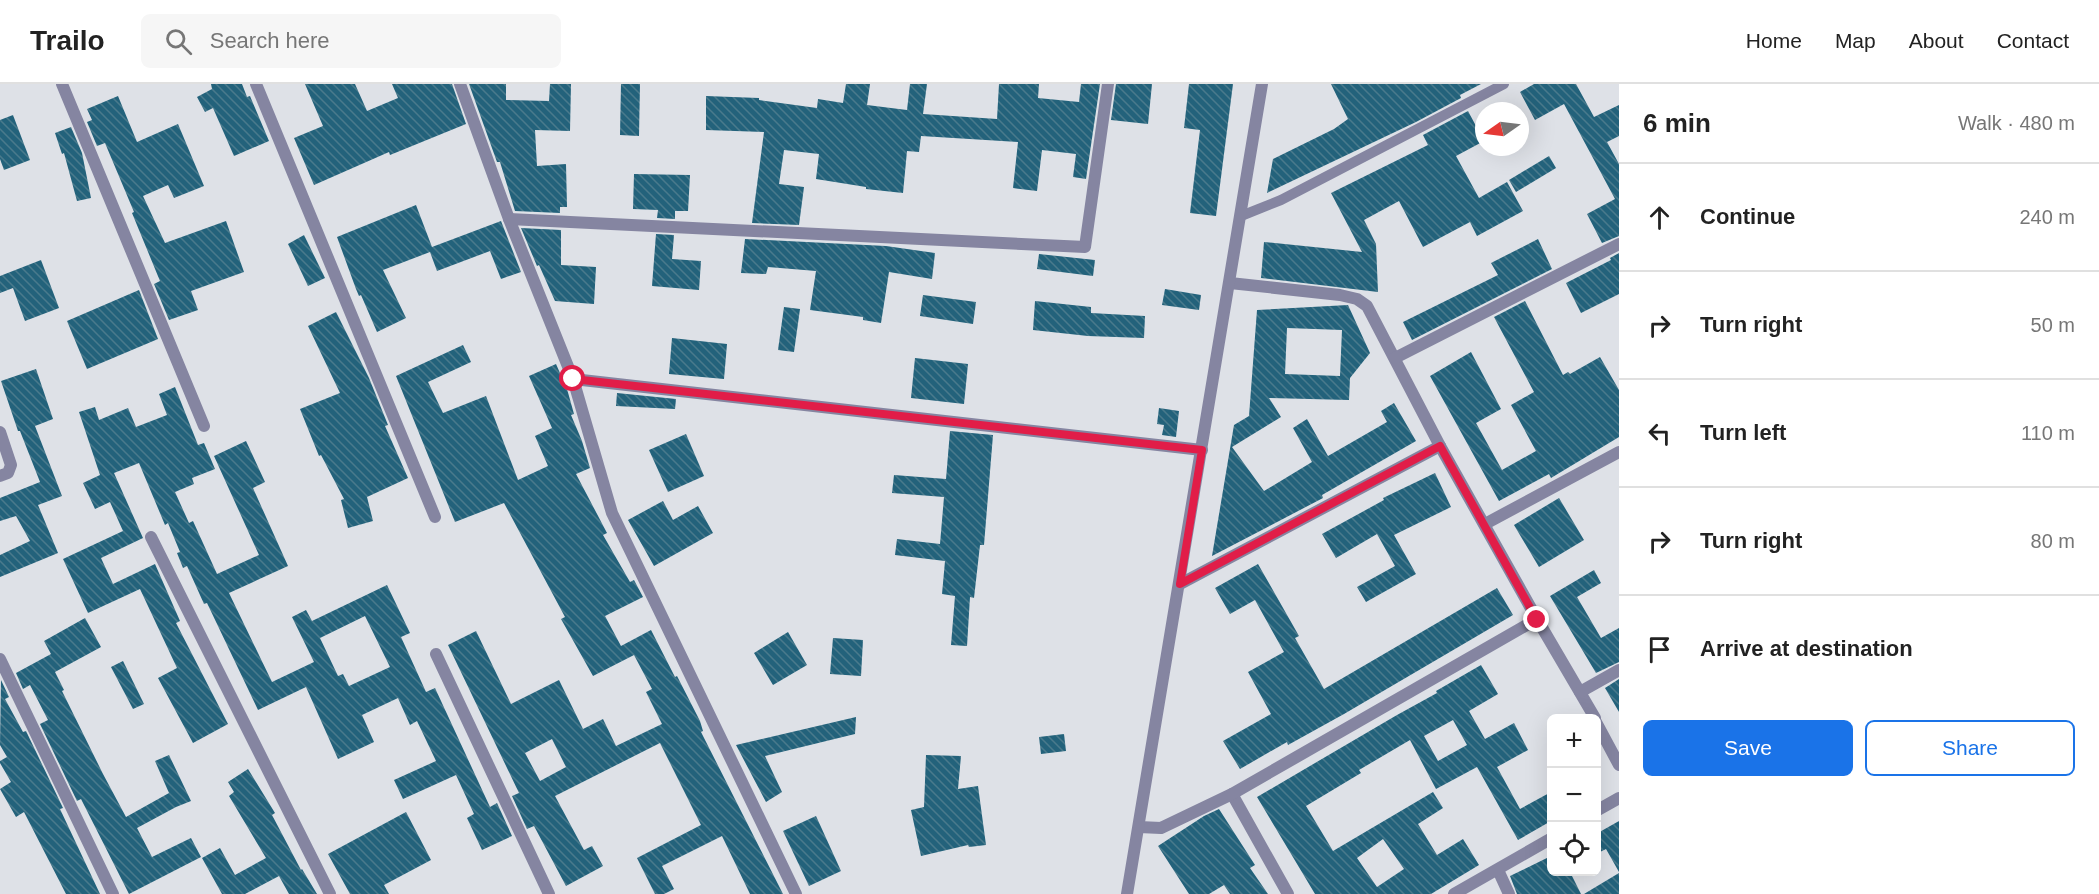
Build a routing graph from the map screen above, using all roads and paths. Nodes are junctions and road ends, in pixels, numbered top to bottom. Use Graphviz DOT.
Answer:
graph roads {
  1 [pos="62,84"];
  2 [pos="256,84"];
  3 [pos="460,84"];
  4 [pos="1108,84"];
  5 [pos="1262,84"];
  6 [pos="1504,84"];
  7 [pos="1241,216"];
  8 [pos="509,219"];
  9 [pos="1619,244"];
  10 [pos="1230,284"];
  11 [pos="1395,358"];
  12 [pos="573,379"];
  13 [pos="204,426"];
  14 [pos="0,432"];
  15 [pos="1440,446"];
  16 [pos="1202,450"];
  17 [pos="1619,452"];
  18 [pos="0,476"];
  19 [pos="435,517"];
  20 [pos="1485,524"];
  21 [pos="151,537"];
  22 [pos="1180,584"];
  23 [pos="1537,620"];
  24 [pos="436,654"];
  25 [pos="0,659"];
  26 [pos="1619,670"];
  27 [pos="1580,692"];
  28 [pos="1592,714"];
  29 [pos="1601,731"];
  30 [pos="1619,765"];
  31 [pos="1232,794"];
  32 [pos="1619,798"];
  33 [pos="1601,808"];
  34 [pos="1138,827"];
  35 [pos="1547,840"];
  36 [pos="1497,870"];
  37 [pos="112,894"];
  38 [pos="330,894"];
  39 [pos="549,894"];
  40 [pos="796,894"];
  41 [pos="1127,894"];
  42 [pos="1288,894"];
  43 [pos="1454,894"];
  44 [pos="1509,894"];
  1 -- 13 [label="street"];
  2 -- 19 [label="street"];
  3 -- 8 [label="street"];
  4 -- 8 [label="street"];
  5 -- 7 [label="street"];
  6 -- 7 [label="lane"];
  7 -- 10 [label="street"];
  8 -- 12 [label="street"];
  9 -- 11 [label="street"];
  10 -- 11 [label="street"];
  10 -- 16 [label="street"];
  11 -- 15 [label="street"];
  12 -- 16 [label="street"];
  12 -- 40 [label="street"];
  14 -- 18 [label="street"];
  15 -- 20 [label="street"];
  15 -- 22 [label="street"];
  16 -- 22 [label="street"];
  17 -- 20 [label="street"];
  20 -- 23 [label="street"];
  21 -- 38 [label="street"];
  22 -- 34 [label="street"];
  23 -- 27 [label="street"];
  23 -- 31 [label="street"];
  24 -- 39 [label="street"];
  25 -- 37 [label="street"];
  26 -- 27 [label="street"];
  27 -- 28 [label="street"];
  29 -- 30 [label="street"];
  31 -- 34 [label="street"];
  31 -- 42 [label="street"];
  32 -- 33 [label="street"];
  34 -- 41 [label="street"];
  35 -- 36 [label="street"];
  36 -- 43 [label="street"];
  36 -- 44 [label="street"];
}
